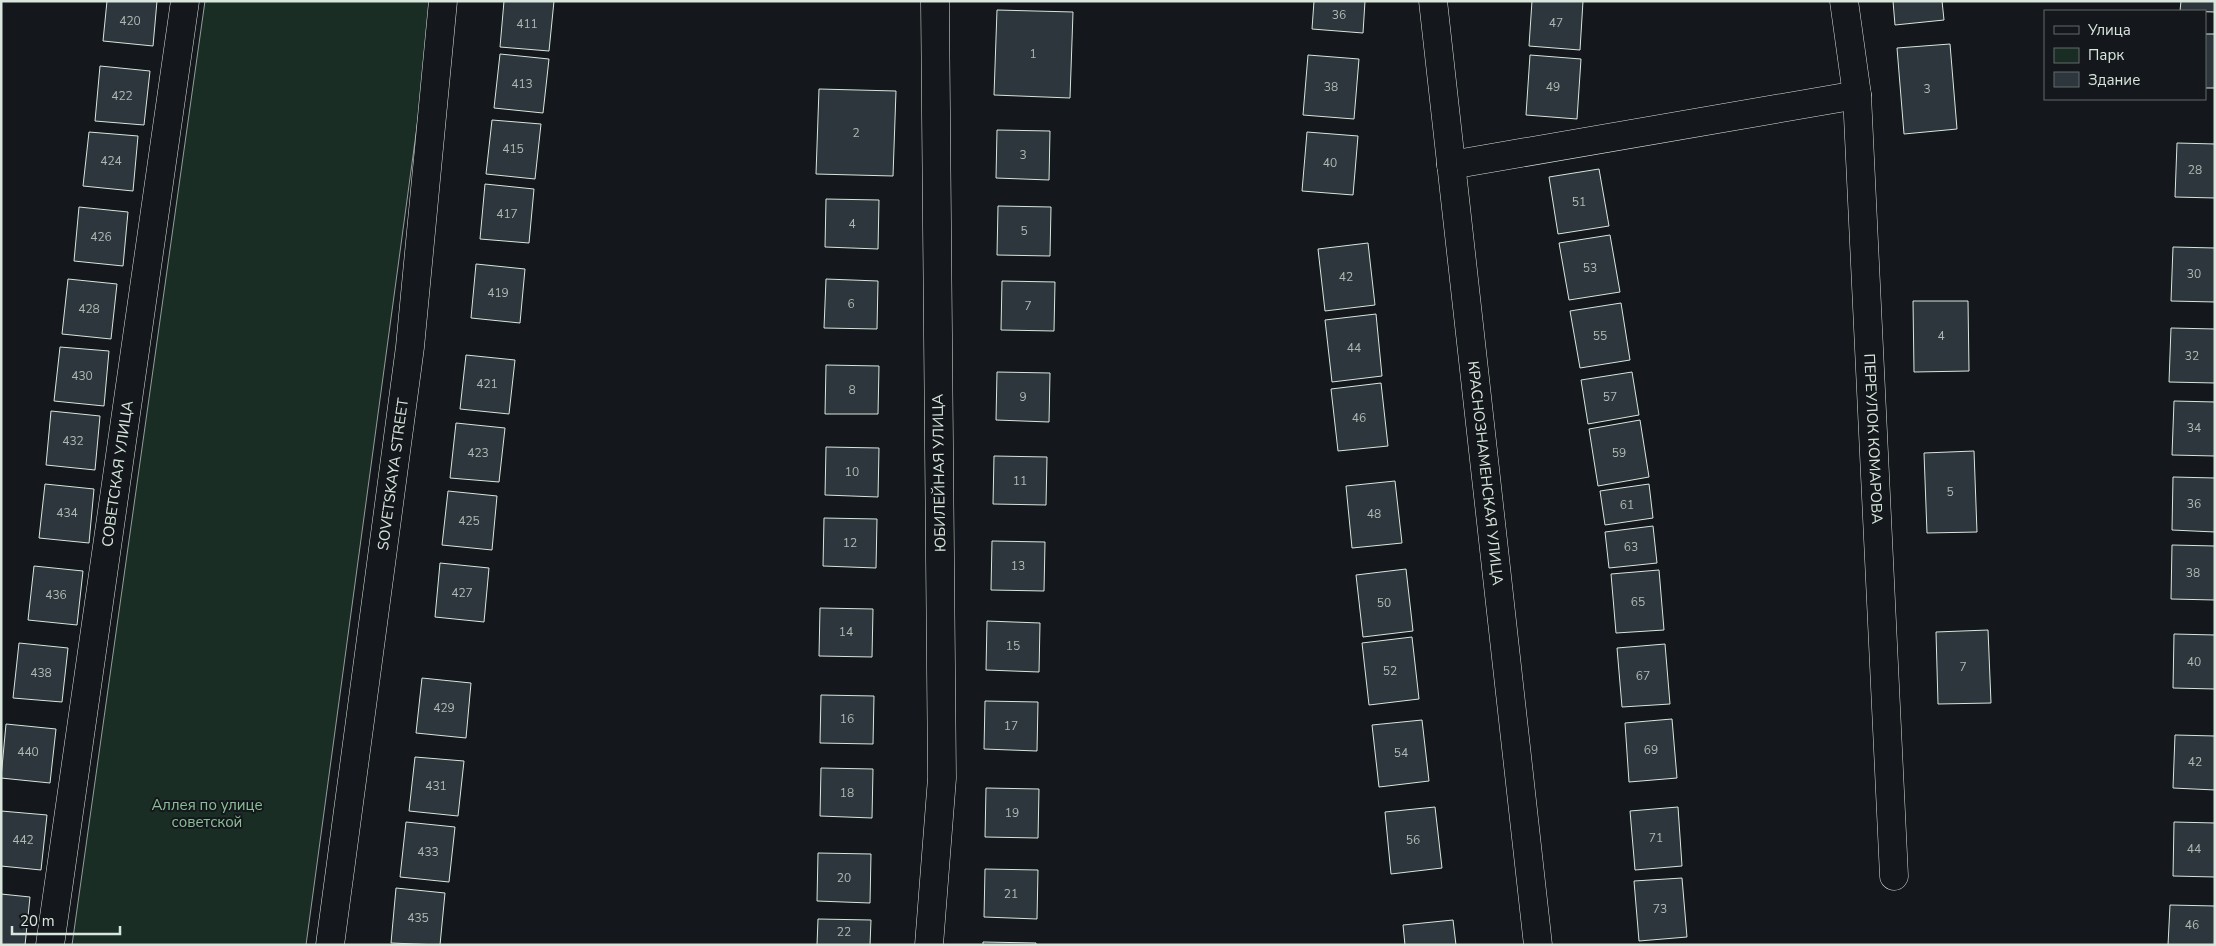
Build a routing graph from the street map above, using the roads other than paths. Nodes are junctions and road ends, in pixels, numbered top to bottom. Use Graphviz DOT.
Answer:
graph roads {
  1 [pos="185,1"];
  2 [pos="444,1"];
  3 [pos="935,1"];
  4 [pos="1433,1"];
  5 [pos="1844,1"];
  6 [pos="1857,96"];
  7 [pos="1451,165"];
  8 [pos="1894,876"];
  9 [pos="50,945"];
  10 [pos="330,945"];
  11 [pos="929,945"];
  12 [pos="1538,945"];
  1 -- 9 [label="street, СОВЕТСКАЯ УЛИЦА"];
  2 -- 10 [label="street, SOVETSKAYA STREET"];
  3 -- 11 [label="street, ЮБИЛЕЙНАЯ УЛИЦА"];
  4 -- 7 [label="street, КРАСНОЗНАМЕНСКАЯ УЛИЦА"];
  5 -- 6 [label="street, ПЕРЕУЛОК КОМАРОВА"];
  6 -- 7 [label="street"];
  6 -- 8 [label="street, ПЕРЕУЛОК КОМАРОВА"];
  7 -- 12 [label="street, КРАСНОЗНАМЕНСКАЯ УЛИЦА"];
}
